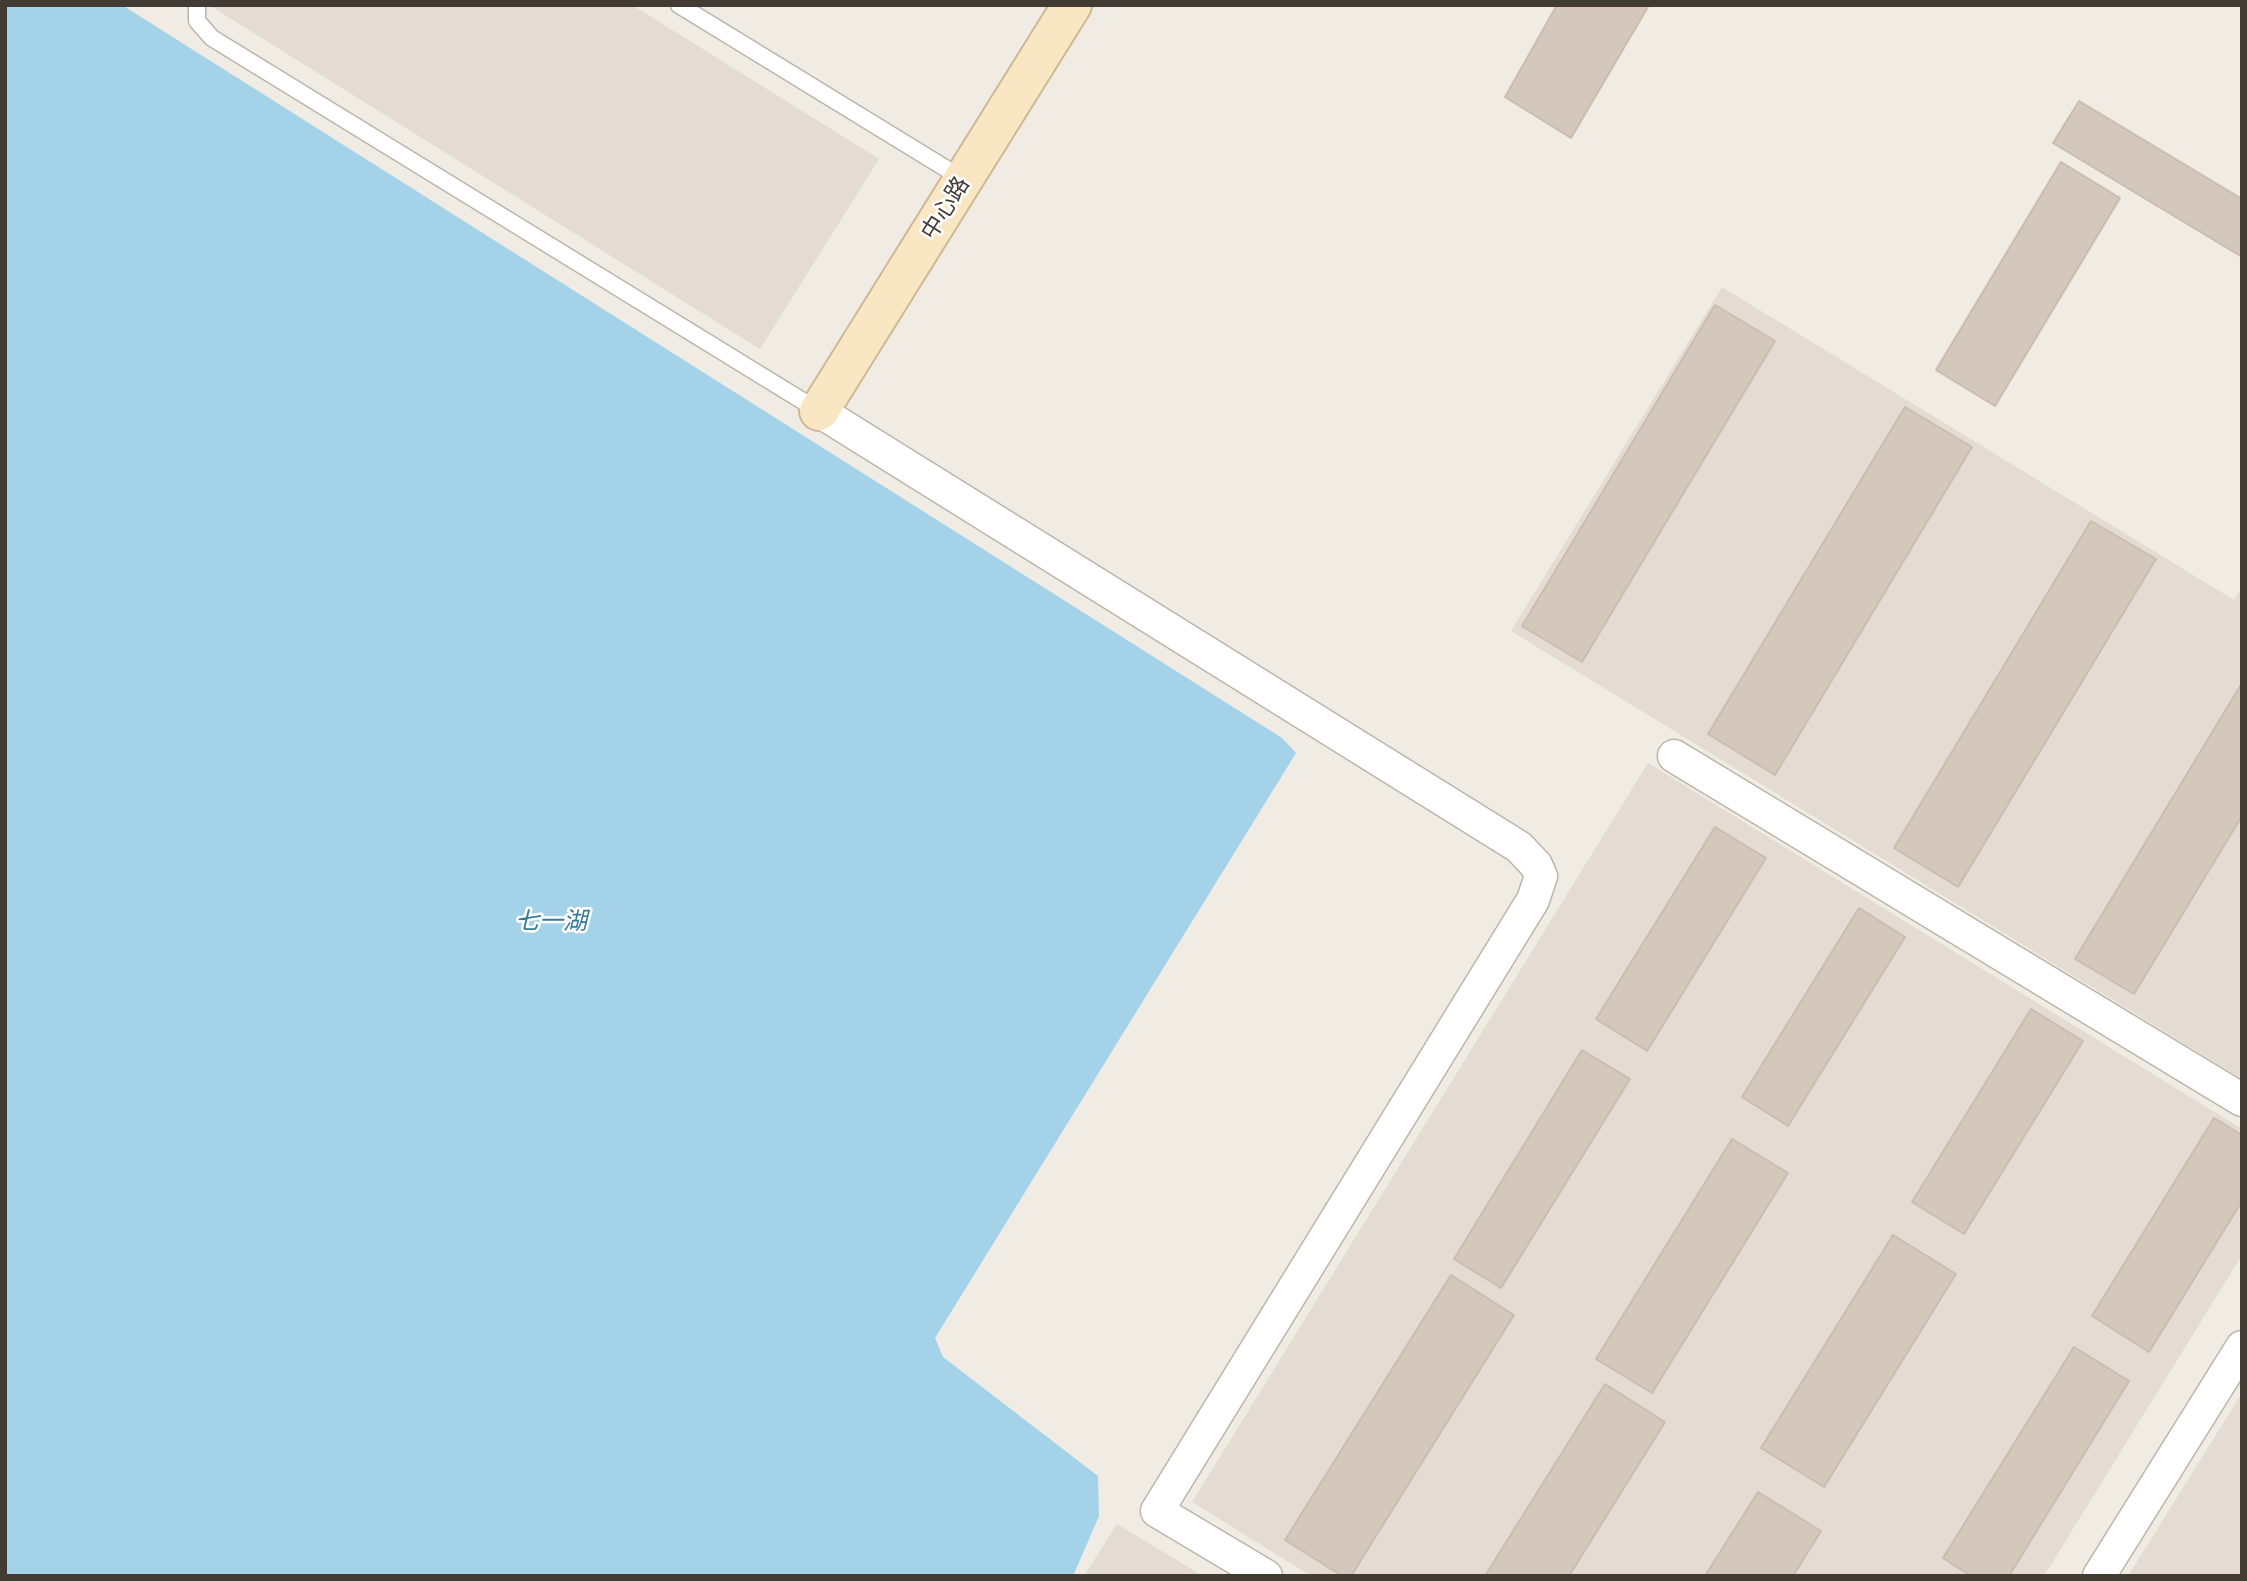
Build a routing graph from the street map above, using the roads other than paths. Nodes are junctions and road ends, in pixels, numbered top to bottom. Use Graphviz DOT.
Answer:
graph roads {
  1 [pos="197,5"];
  2 [pos="679,5"];
  3 [pos="1072,5"];
  4 [pos="963,179"];
  5 [pos="819,411"];
  6 [pos="1674,756"];
  7 [pos="2242,1100"];
  8 [pos="2242,1347"];
  9 [pos="1266,1576"];
  10 [pos="2099,1576"];
  1 -- 5 [label="lane"];
  2 -- 4 [label="lane"];
  3 -- 4 [label="street, 中心路"];
  4 -- 5 [label="street, 中心路"];
  5 -- 9 [label="street"];
  6 -- 7 [label="street"];
  8 -- 10 [label="street"];
}
